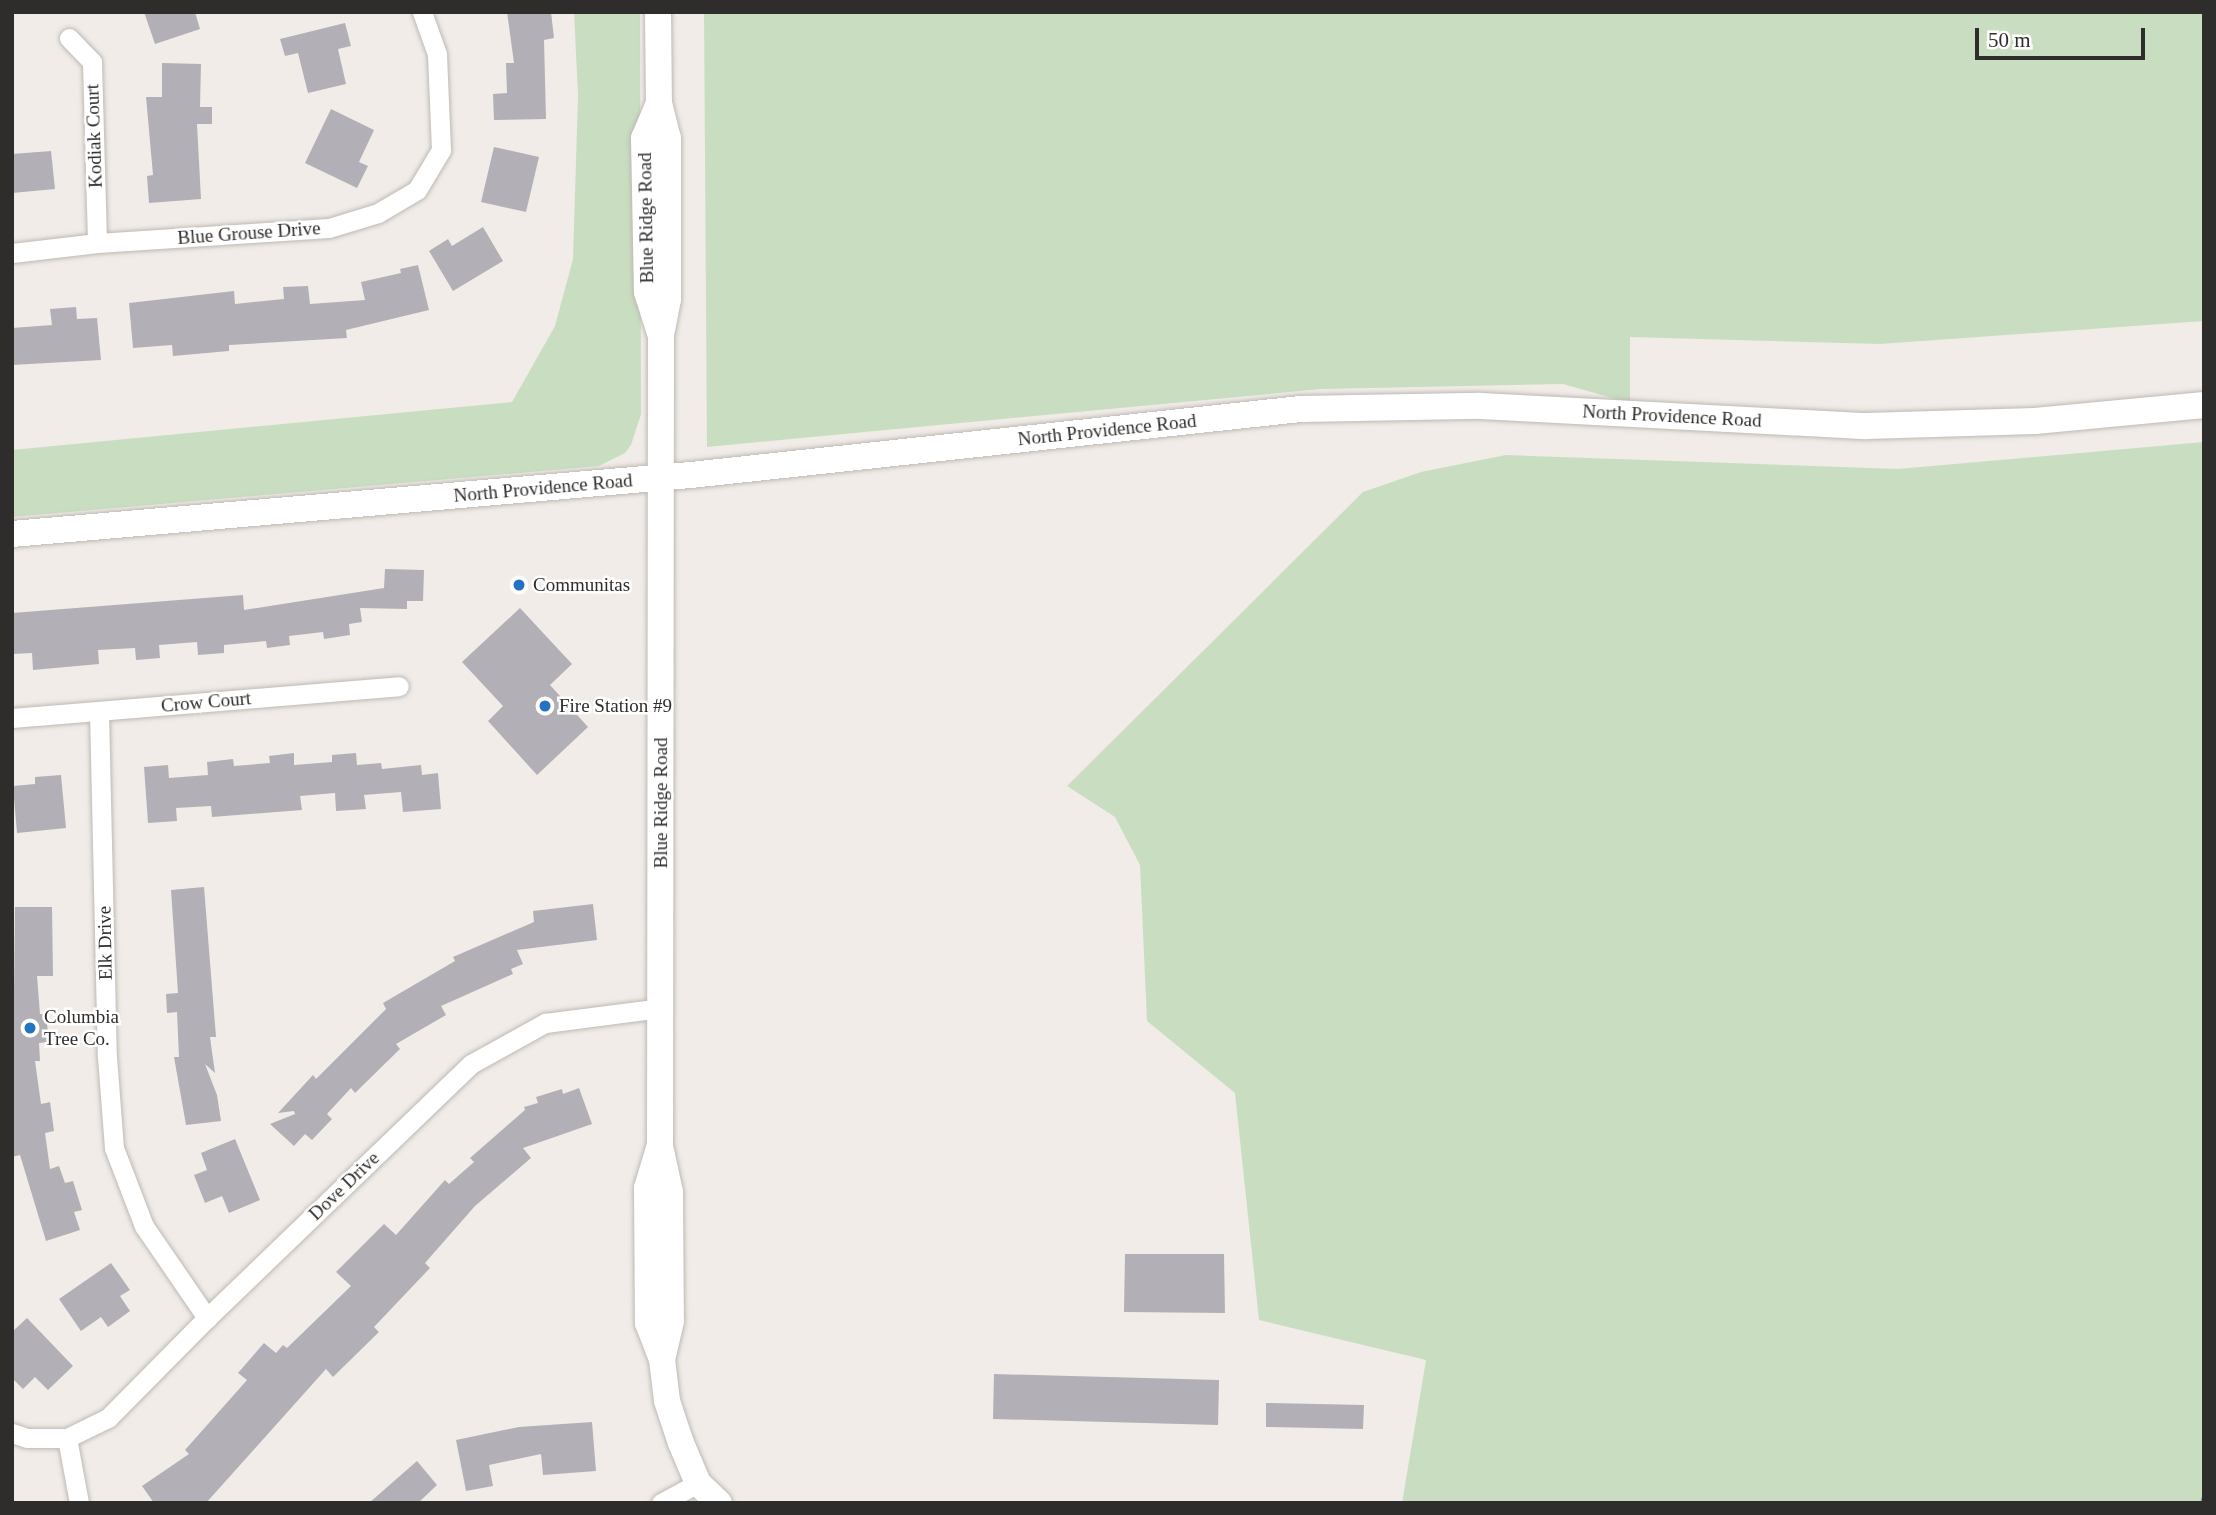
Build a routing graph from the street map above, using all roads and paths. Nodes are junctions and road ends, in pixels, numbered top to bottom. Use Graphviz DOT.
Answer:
graph roads {
  1 [pos="422,12"];
  2 [pos="658,12"];
  3 [pos="69,38"];
  4 [pos="97,243"];
  5 [pos="12,253"];
  6 [pos="2204,405"];
  7 [pos="661,478"];
  8 [pos="12,534"];
  9 [pos="399,686"];
  10 [pos="99,711"];
  11 [pos="12,718"];
  12 [pos="660,1008"];
  13 [pos="207,1318"];
  14 [pos="20,1436"];
  15 [pos="67,1438"];
  16 [pos="698,1483"];
  17 [pos="79,1503"];
  18 [pos="661,1503"];
  19 [pos="719,1503"];
  1 -- 4 [label="street, Blue Grouse Drive"];
  2 -- 7 [label="street, Blue Ridge Road"];
  3 -- 4 [label="street, Kodiak Court"];
  4 -- 5 [label="street, Blue Grouse Drive"];
  6 -- 7 [label="street, North Providence Road"];
  7 -- 8 [label="street, North Providence Road"];
  7 -- 12 [label="street, Blue Ridge Road"];
  9 -- 10 [label="street, Crow Court"];
  10 -- 11 [label="street, Crow Court"];
  10 -- 13 [label="street, Elk Drive"];
  12 -- 13 [label="street, Dove Drive"];
  12 -- 16 [label="street, Blue Ridge Road"];
  13 -- 15 [label="street, Dove Drive"];
  14 -- 15 [label="street, Dove Drive"];
  15 -- 17 [label="street"];
  16 -- 18 [label="street"];
  16 -- 19 [label="street, Blue Ridge Road"];
}
